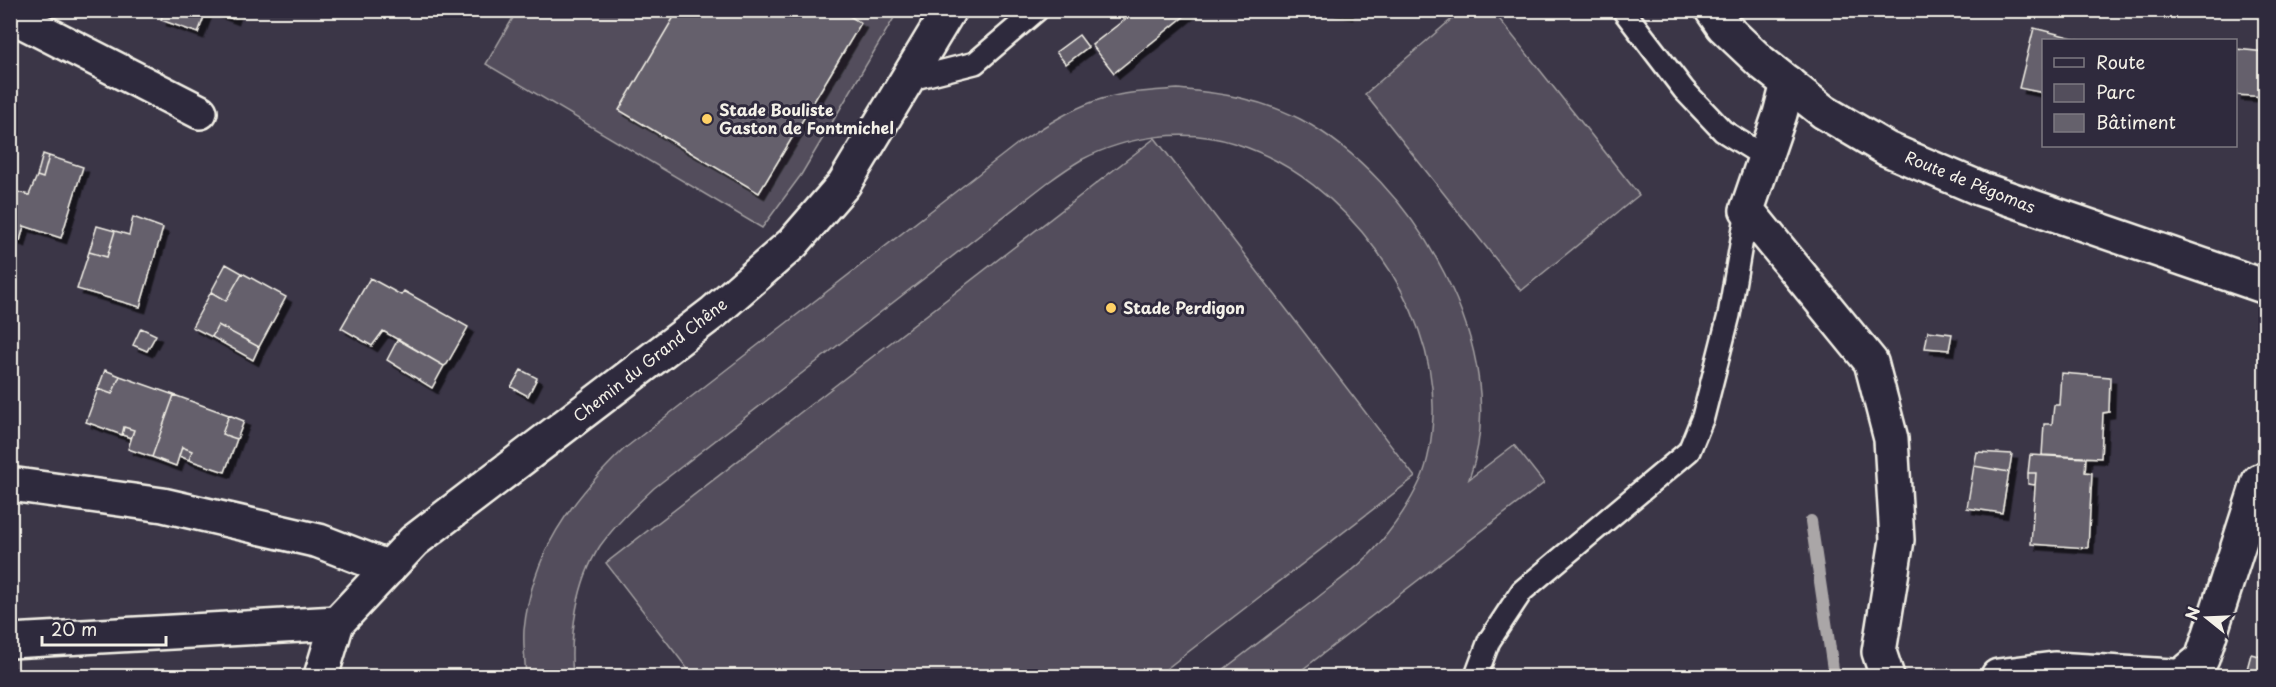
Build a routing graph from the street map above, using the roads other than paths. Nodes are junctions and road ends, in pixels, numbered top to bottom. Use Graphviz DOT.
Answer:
graph roads {
  1 [pos="949,10"];
  2 [pos="1037,10"];
  3 [pos="1623,10"];
  4 [pos="1712,10"];
  5 [pos="10,15"];
  6 [pos="907,80"];
  7 [pos="1788,83"];
  8 [pos="200,112"];
  9 [pos="1765,157"];
  10 [pos="1747,210"];
  11 [pos="2265,288"];
  12 [pos="2259,481"];
  13 [pos="10,484"];
  14 [pos="389,568"];
  15 [pos="337,623"];
  16 [pos="10,641"];
  17 [pos="321,676"];
  18 [pos="1476,676"];
  19 [pos="1887,676"];
  20 [pos="1998,676"];
  21 [pos="2173,676"];
  22 [pos="2181,676"];
  1 -- 6 [label="street, Chemin du Grand Chêne"];
  2 -- 6 [label="lane"];
  3 -- 9 [label="lane"];
  4 -- 7 [label="street, Route de Pégomas"];
  5 -- 8 [label="street"];
  6 -- 14 [label="street, Chemin du Grand Chêne"];
  7 -- 9 [label="street"];
  7 -- 11 [label="street, Route de Pégomas"];
  9 -- 10 [label="street"];
  10 -- 18 [label="lane"];
  10 -- 19 [label="street"];
  12 -- 22 [label="street"];
  13 -- 14 [label="street"];
  14 -- 15 [label="street, Chemin du Grand Chêne"];
  15 -- 16 [label="street"];
  15 -- 17 [label="street, Chemin du Grand Chêne"];
  20 -- 21 [label="street"];
}
